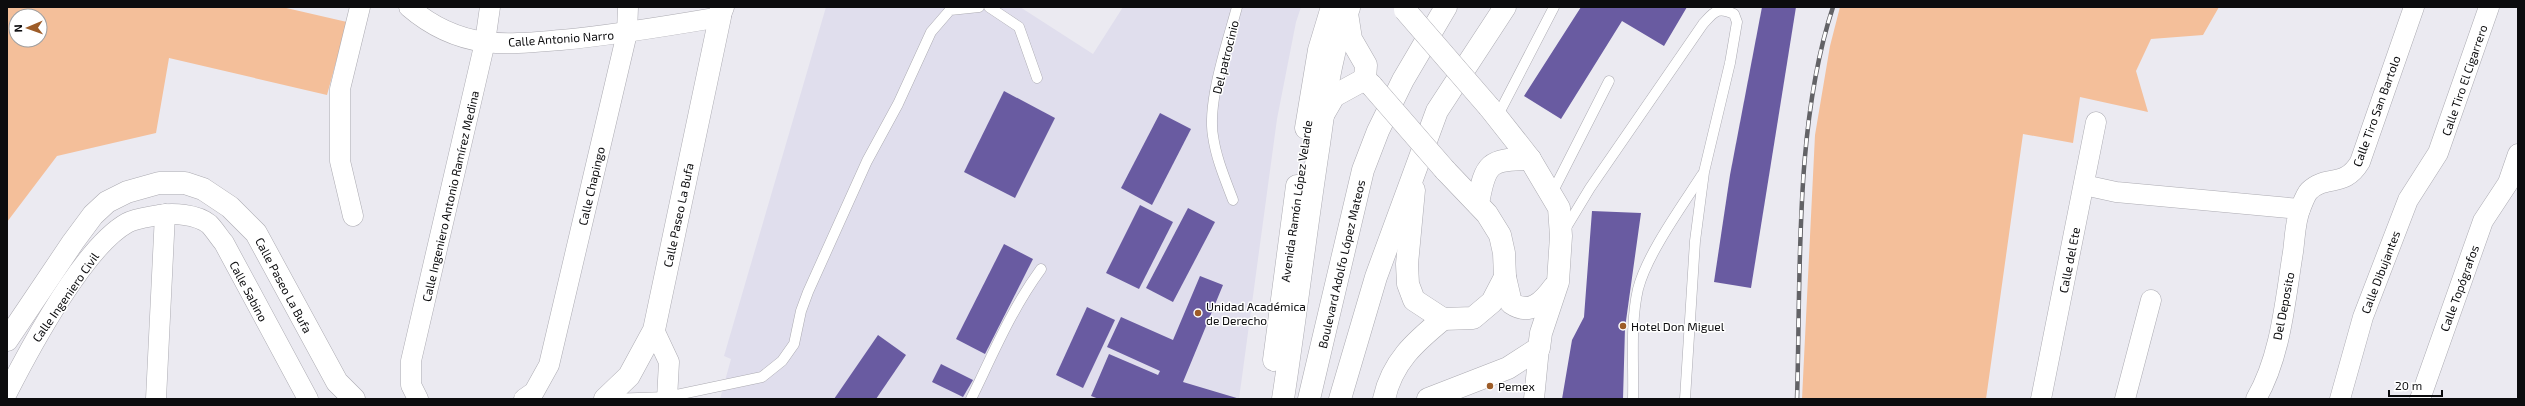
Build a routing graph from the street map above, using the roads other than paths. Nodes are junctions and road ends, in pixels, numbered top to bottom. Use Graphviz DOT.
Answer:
graph roads {
  1 [pos="360,7"];
  2 [pos="409,7"];
  3 [pos="490,7"];
  4 [pos="628,7"];
  5 [pos="979,7"];
  6 [pos="989,7"];
  7 [pos="1237,7"];
  8 [pos="1505,7"];
  9 [pos="1554,7"];
  10 [pos="2414,7"];
  11 [pos="2489,7"];
  12 [pos="1402,8"];
  13 [pos="722,10"];
  14 [pos="1344,11"];
  15 [pos="1442,13"];
  16 [pos="627,33"];
  17 [pos="485,42"];
  18 [pos="1327,53"];
  19 [pos="1037,78"];
  20 [pos="1608,81"];
  21 [pos="1369,82"];
  22 [pos="1493,112"];
  23 [pos="1323,115"];
  24 [pos="2096,122"];
  25 [pos="2438,153"];
  26 [pos="2518,154"];
  27 [pos="1530,159"];
  28 [pos="1416,166"];
  29 [pos="1704,172"];
  30 [pos="2084,185"];
  31 [pos="1551,195"];
  32 [pos="1233,200"];
  33 [pos="1478,204"];
  34 [pos="2300,209"];
  35 [pos="165,214"];
  36 [pos="353,216"];
  37 [pos="1561,236"];
  38 [pos="1041,269"];
  39 [pos="1505,277"];
  40 [pos="1558,282"];
  41 [pos="2152,300"];
  42 [pos="1443,320"];
  43 [pos="654,330"];
  44 [pos="7,340"];
  45 [pos="1539,348"];
  46 [pos="414,392"];
  47 [pos="7,393"];
  48 [pos="667,398"];
  49 [pos="156,399"];
  50 [pos="308,399"];
  51 [pos="354,399"];
  52 [pos="524,399"];
  53 [pos="607,399"];
  54 [pos="971,399"];
  55 [pos="1268,399"];
  56 [pos="1283,399"];
  57 [pos="1309,399"];
  58 [pos="1340,399"];
  59 [pos="1384,399"];
  60 [pos="1428,399"];
  61 [pos="1534,399"];
  62 [pos="1633,399"];
  63 [pos="1685,399"];
  64 [pos="2041,399"];
  65 [pos="2125,399"];
  66 [pos="2256,399"];
  67 [pos="2340,399"];
  68 [pos="2420,399"];
  1 -- 36 [label="street"];
  2 -- 17 [label="street, Calle Antonio Narro"];
  3 -- 17 [label="street, Calle Ingeniero Antonio Ramírez Medina"];
  4 -- 16 [label="street, Calle Chapingo"];
  5 -- 48 [label="lane"];
  6 -- 19 [label="lane"];
  7 -- 32 [label="lane, Del patrocinio"];
  8 -- 28 [label="street"];
  9 -- 22 [label="lane"];
  10 -- 34 [label="street, Calle Tiro San Bartolo"];
  11 -- 25 [label="street, Calle Tiro El Cigarrero"];
  12 -- 22 [label="street, bridge"];
  13 -- 16 [label="street, Calle Antonio Narro"];
  13 -- 43 [label="street, Calle Paseo La Bufa"];
  14 -- 18 [label="street"];
  14 -- 21 [label="street"];
  15 -- 57 [label="street, Boulevard Adolfo López Mateos"];
  16 -- 17 [label="street, Calle Antonio Narro"];
  16 -- 52 [label="street, Calle Chapingo"];
  17 -- 46 [label="street, Calle Ingeniero Antonio Ramírez Medina"];
  18 -- 23 [label="street, Avenida Ramón López Velarde"];
  18 -- 55 [label="street, Avenida Ramón López Velarde"];
  20 -- 31 [label="lane"];
  21 -- 23 [label="street"];
  21 -- 33 [label="street, bridge"];
  22 -- 27 [label="street"];
  23 -- 56 [label="street, Avenida Ramón López Velarde"];
  24 -- 30 [label="street, Calle del Ete"];
  25 -- 67 [label="street, Calle Dibujantes"];
  26 -- 68 [label="street, Calle Topógrafos"];
  27 -- 31 [label="street"];
  27 -- 33 [label="street"];
  28 -- 42 [label="street"];
  28 -- 58 [label="street"];
  29 -- 37 [label="lane"];
  29 -- 62 [label="lane"];
  29 -- 63 [label="lane"];
  30 -- 34 [label="street"];
  30 -- 64 [label="street, Calle del Ete"];
  31 -- 37 [label="street"];
  33 -- 39 [label="street"];
  34 -- 66 [label="street, Del Deposito"];
  35 -- 47 [label="street, Calle Ingeniero Civil"];
  35 -- 49 [label="street"];
  35 -- 50 [label="street, Calle Sabino"];
  37 -- 40 [label="street"];
  38 -- 54 [label="lane"];
  39 -- 40 [label="street"];
  39 -- 42 [label="street"];
  40 -- 45 [label="street"];
  41 -- 65 [label="street"];
  42 -- 59 [label="street"];
  43 -- 48 [label="street"];
  43 -- 53 [label="street, Calle Paseo La Bufa"];
  44 -- 51 [label="street, Calle Paseo La Bufa"];
  45 -- 60 [label="street"];
  45 -- 61 [label="street"];
  48 -- 53 [label="lane"];
}
